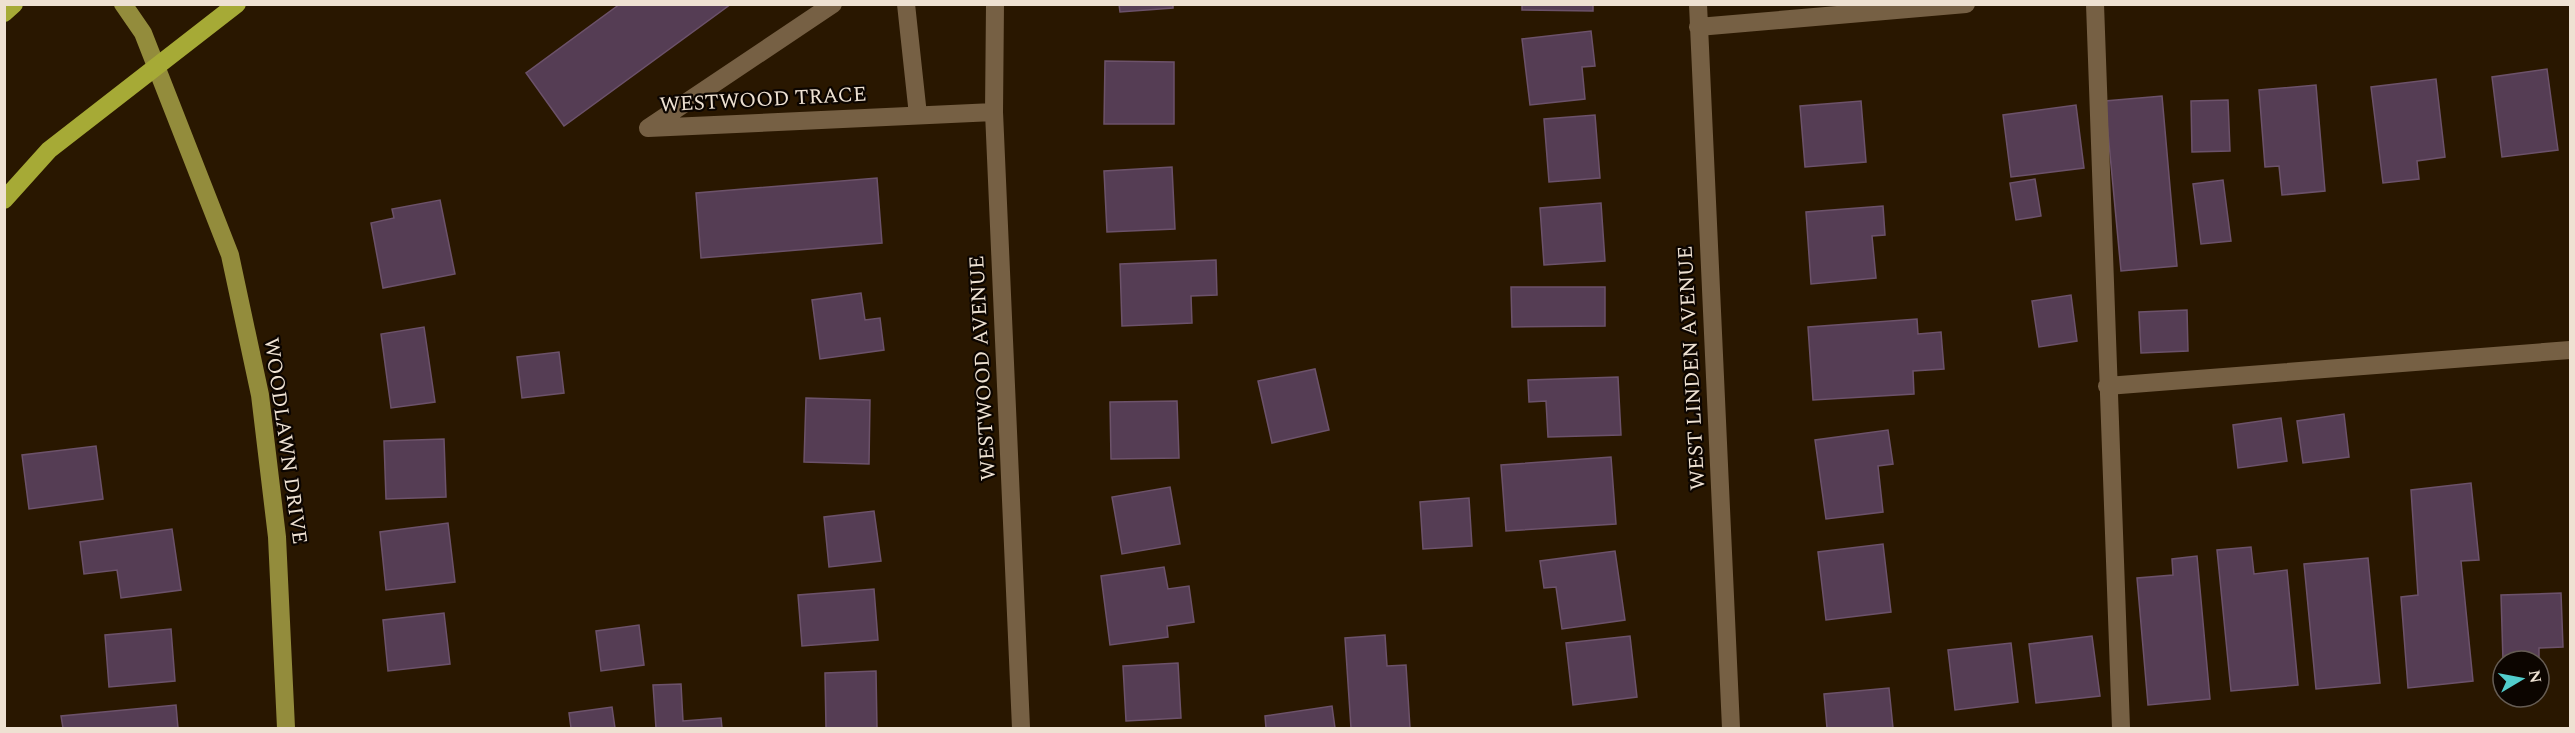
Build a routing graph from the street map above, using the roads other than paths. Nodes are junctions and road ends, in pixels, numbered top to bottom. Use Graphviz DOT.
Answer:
graph roads {
  1 [pos="14,4"];
  2 [pos="123,4"];
  3 [pos="237,4"];
  4 [pos="833,4"];
  5 [pos="906,4"];
  6 [pos="994,4"];
  7 [pos="1698,4"];
  8 [pos="1966,4"];
  9 [pos="2095,4"];
  10 [pos="4,13"];
  11 [pos="1698,27"];
  12 [pos="994,112"];
  13 [pos="918,115"];
  14 [pos="4,200"];
  15 [pos="2571,350"];
  16 [pos="2107,386"];
  17 [pos="286,729"];
  18 [pos="1021,729"];
  19 [pos="1731,729"];
  20 [pos="2121,729"];
  1 -- 10 [label="highway"];
  2 -- 17 [label="main road, WOODLAWN DRIVE"];
  3 -- 14 [label="highway"];
  4 -- 13 [label="street, WESTWOOD TRACE"];
  5 -- 13 [label="street"];
  6 -- 12 [label="street, WESTWOOD AVENUE"];
  7 -- 11 [label="street, WEST LINDEN AVENUE"];
  8 -- 11 [label="street"];
  9 -- 16 [label="street"];
  11 -- 19 [label="street, WEST LINDEN AVENUE"];
  12 -- 13 [label="street, WESTWOOD TRACE"];
  12 -- 18 [label="street, WESTWOOD AVENUE"];
  15 -- 16 [label="street"];
  16 -- 20 [label="street"];
}
